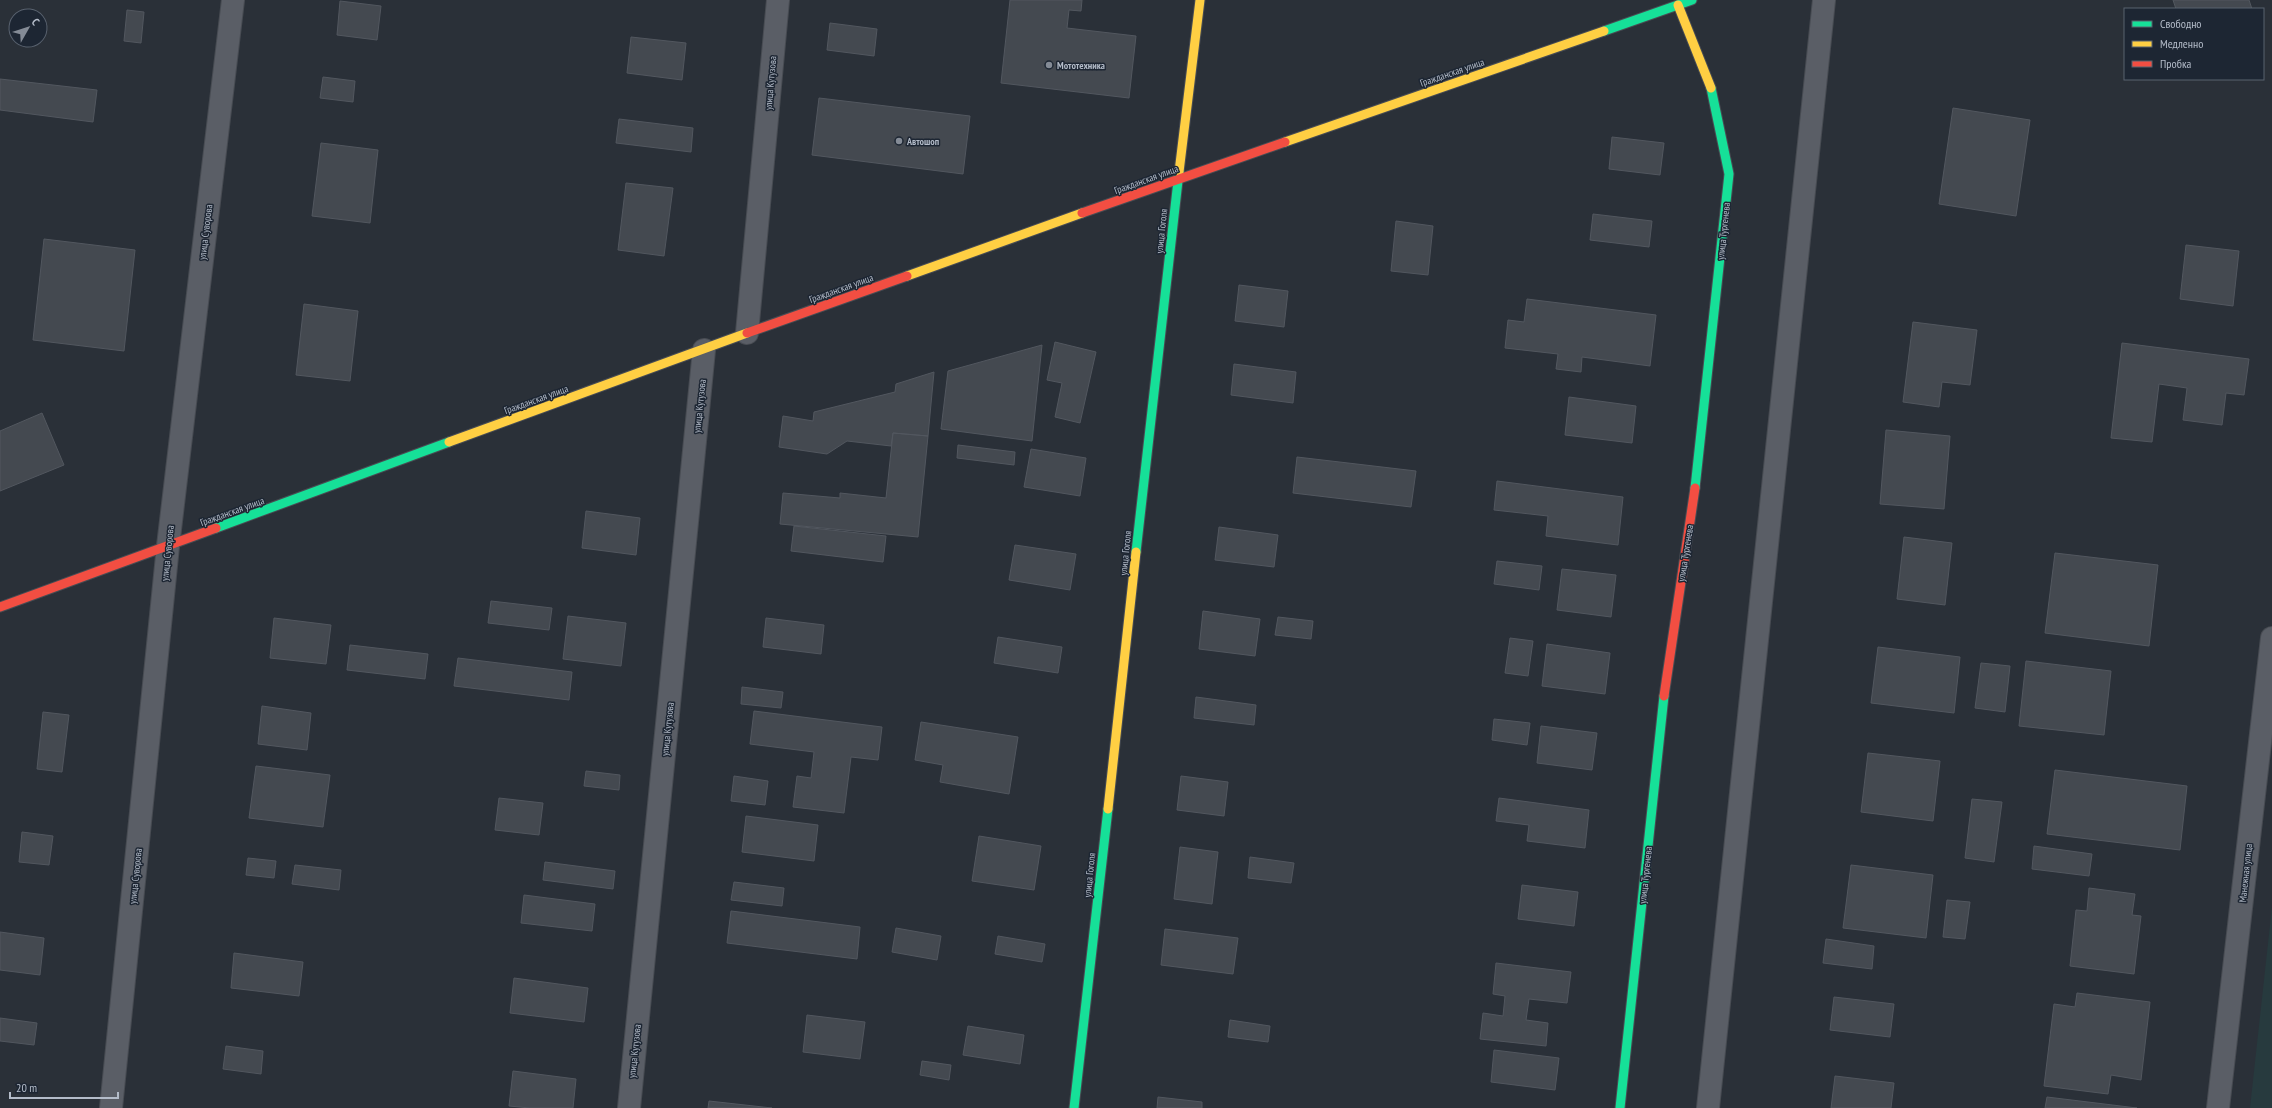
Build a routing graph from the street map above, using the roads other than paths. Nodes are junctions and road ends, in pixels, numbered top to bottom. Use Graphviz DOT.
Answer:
graph roads {
  1 [pos="233,0"];
  2 [pos="778,0"];
  3 [pos="1200,0"];
  4 [pos="1692,0"];
  5 [pos="1824,0"];
  6 [pos="1678,5"];
  7 [pos="1178,179"];
  8 [pos="747,333"];
  9 [pos="704,350"];
  10 [pos="168,546"];
  11 [pos="0,606"];
  12 [pos="2272,638"];
  13 [pos="112,1108"];
  14 [pos="628,1108"];
  15 [pos="1074,1108"];
  16 [pos="1620,1108"];
  17 [pos="1708,1108"];
  18 [pos="2218,1108"];
  1 -- 10 [label="street, улица Суворова"];
  2 -- 8 [label="street, улица Кутузова"];
  3 -- 7 [label="main road, улица Гоголя"];
  4 -- 6 [label="main road, Гражданская улица"];
  5 -- 17 [label="street"];
  6 -- 7 [label="main road, Гражданская улица"];
  6 -- 16 [label="main road, улица Тургенева"];
  7 -- 8 [label="main road, Гражданская улица"];
  7 -- 15 [label="main road, улица Гоголя"];
  8 -- 9 [label="main road, Гражданская улица"];
  9 -- 10 [label="main road, Гражданская улица"];
  9 -- 14 [label="street, улица Кутузова"];
  10 -- 11 [label="main road, Гражданская улица"];
  10 -- 13 [label="street, улица Суворова"];
  12 -- 18 [label="street, Манежная улица"];
}
